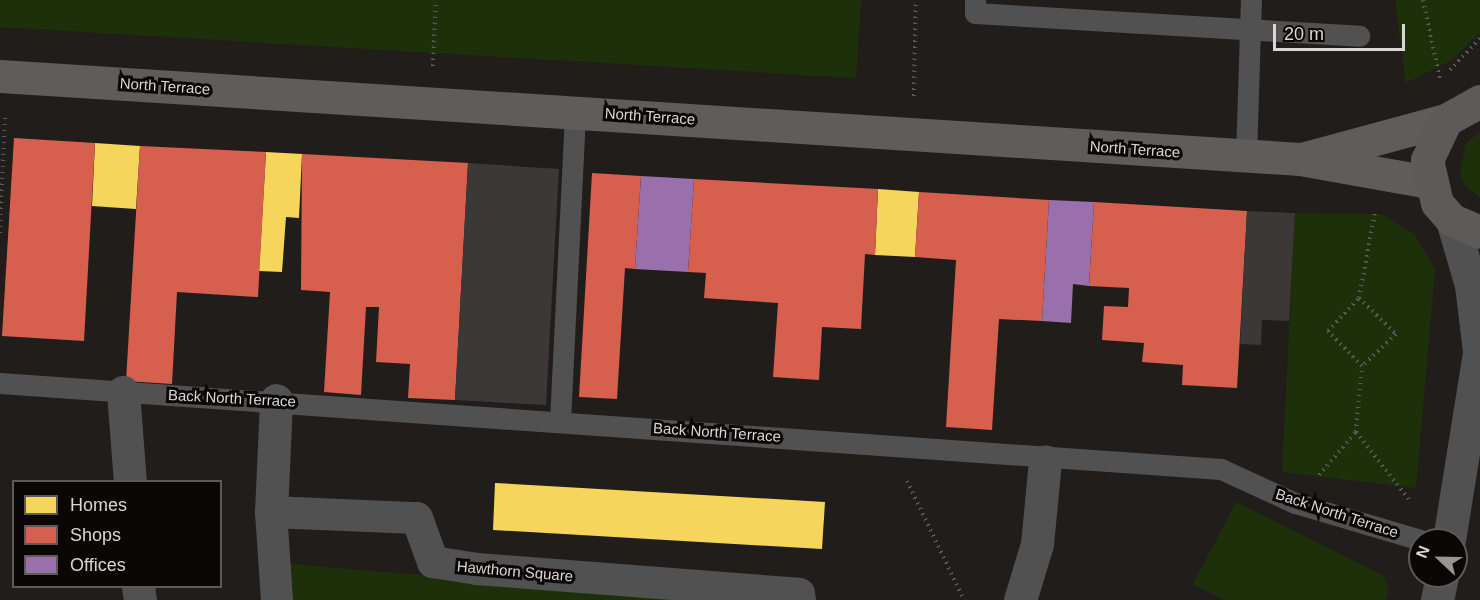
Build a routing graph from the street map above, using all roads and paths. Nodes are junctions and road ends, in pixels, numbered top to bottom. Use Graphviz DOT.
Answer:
graph roads {
  1 [pos="436,0"];
  2 [pos="916,0"];
  3 [pos="975,0"];
  4 [pos="1251,0"];
  5 [pos="1423,0"];
  6 [pos="1252,33"];
  7 [pos="1359,36"];
  8 [pos="1480,38"];
  9 [pos="4,76"];
  10 [pos="1440,80"];
  11 [pos="1430,86"];
  12 [pos="914,97"];
  13 [pos="1480,102"];
  14 [pos="432,103"];
  15 [pos="575,112"];
  16 [pos="1446,120"];
  17 [pos="1246,157"];
  18 [pos="1300,159"];
  19 [pos="1380,178"];
  20 [pos="1429,182"];
  21 [pos="1466,226"];
  22 [pos="0,233"];
  23 [pos="1359,298"];
  24 [pos="1479,349"];
  25 [pos="1362,366"];
  26 [pos="0,383"];
  27 [pos="123,392"];
  28 [pos="276,400"];
  29 [pos="560,421"];
  30 [pos="1356,432"];
  31 [pos="890,445"];
  32 [pos="1045,461"];
  33 [pos="130,480"];
  34 [pos="1295,503"];
  35 [pos="1467,509"];
  36 [pos="271,512"];
  37 [pos="1420,513"];
  38 [pos="1456,528"];
  39 [pos="1408,536"];
  40 [pos="277,600"];
  41 [pos="800,600"];
  42 [pos="964,600"];
  43 [pos="1020,600"];
  1 -- 14 [label="path"];
  2 -- 12 [label="path"];
  3 -- 6 [label="lane"];
  4 -- 6 [label="lane"];
  5 -- 10 [label="path"];
  6 -- 7 [label="lane"];
  6 -- 17 [label="lane"];
  8 -- 10 [label="path"];
  9 -- 14 [label="main road, North Terrace"];
  9 -- 22 [label="path"];
  10 -- 11 [label="path"];
  13 -- 16 [label="main road"];
  14 -- 15 [label="main road, North Terrace"];
  15 -- 17 [label="main road, North Terrace"];
  15 -- 29 [label="lane"];
  16 -- 18 [label="main road, North Terrace"];
  16 -- 20 [label="main road"];
  17 -- 18 [label="main road, North Terrace"];
  18 -- 19 [label="main road, North Terrace"];
  19 -- 20 [label="main road, North Terrace"];
  19 -- 23 [label="path"];
  20 -- 21 [label="main road"];
  21 -- 24 [label="street"];
  23 -- 25 [label="path"];
  23 -- 25 [label="path"];
  24 -- 35 [label="street"];
  25 -- 30 [label="path"];
  26 -- 27 [label="lane, Back North Terrace"];
  27 -- 28 [label="lane, Back North Terrace"];
  27 -- 33 [label="street"];
  28 -- 29 [label="lane, Back North Terrace"];
  28 -- 36 [label="street"];
  29 -- 31 [label="lane, Back North Terrace"];
  30 -- 34 [label="path"];
  30 -- 37 [label="path"];
  31 -- 32 [label="lane, Back North Terrace"];
  31 -- 42 [label="path"];
  32 -- 34 [label="lane, Back North Terrace"];
  32 -- 43 [label="street"];
  34 -- 39 [label="lane, Back North Terrace"];
  35 -- 38 [label="street"];
  36 -- 40 [label="street"];
  36 -- 41 [label="street, Hawthorn Square"];
}
